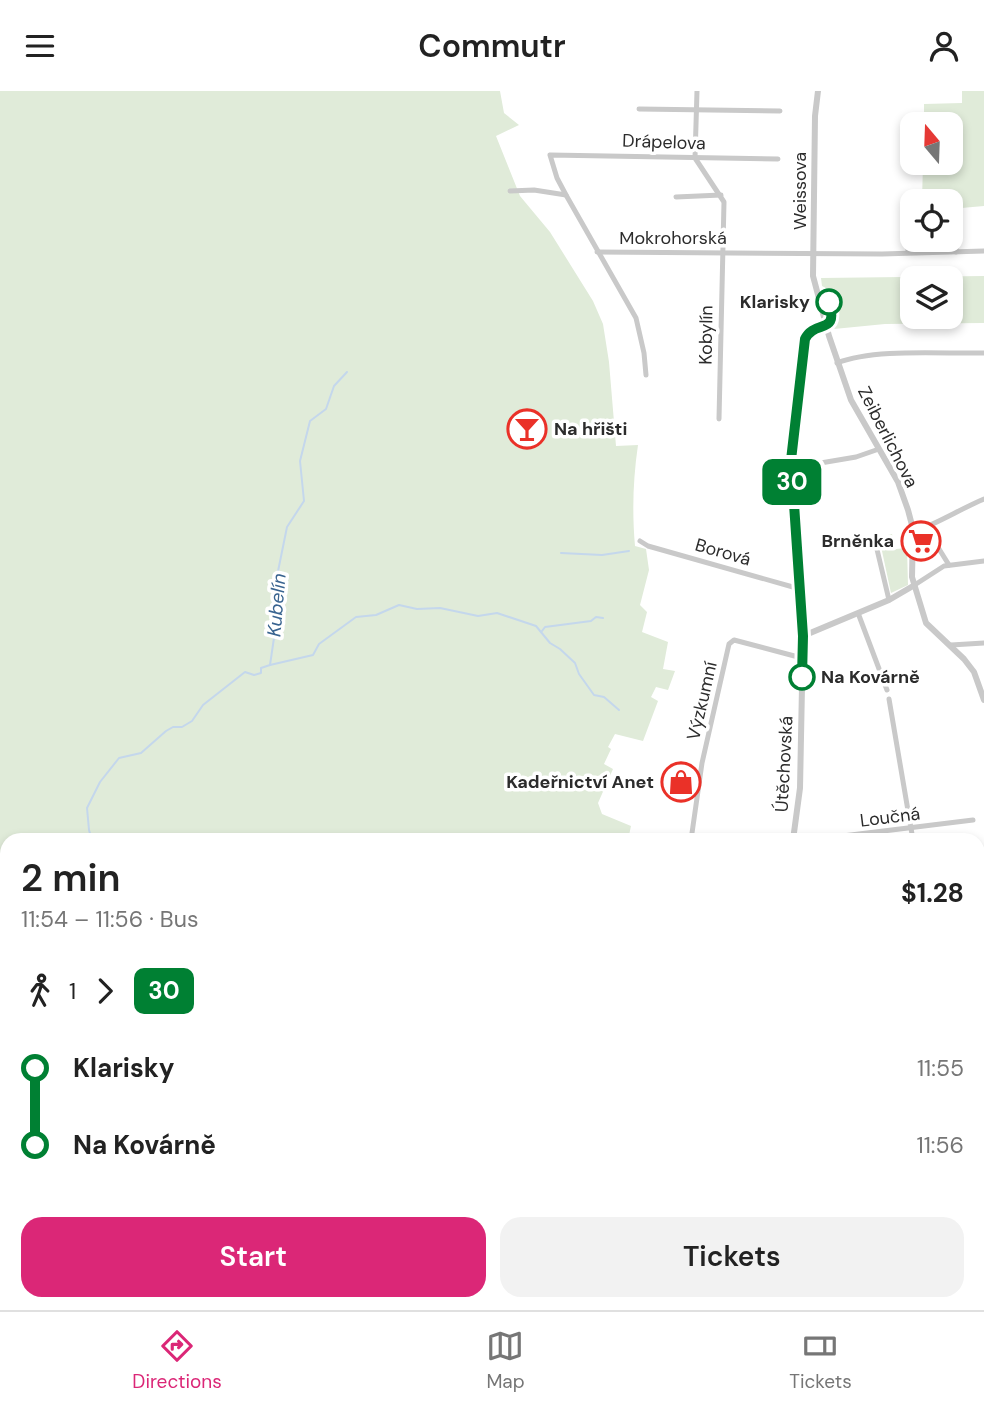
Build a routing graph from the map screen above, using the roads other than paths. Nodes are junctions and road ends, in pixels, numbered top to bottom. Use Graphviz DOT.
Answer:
graph roads {
  1 [pos="697,91"];
  2 [pos="818,91"];
  3 [pos="639,109"];
  4 [pos="697,110"];
  5 [pos="780,111"];
  6 [pos="550,155"];
  7 [pos="695,158"];
  8 [pos="778,159"];
  9 [pos="510,191"];
  10 [pos="565,195"];
  11 [pos="721,195"];
  12 [pos="676,197"];
  13 [pos="984,251"];
  14 [pos="597,252"];
  15 [pos="722,252"];
  16 [pos="908,252"];
  17 [pos="963,252"];
  18 [pos="814,253"];
  19 [pos="817,292"];
  20 [pos="826,326"];
  21 [pos="984,353"];
  22 [pos="837,363"];
  23 [pos="646,375"];
  24 [pos="719,419"];
  25 [pos="879,449"];
  26 [pos="791,468"];
  27 [pos="984,499"];
  28 [pos="926,528"];
  29 [pos="913,532"];
  30 [pos="640,541"];
  31 [pos="875,541"];
  32 [pos="983,562"];
  33 [pos="949,565"];
  34 [pos="914,586"];
  35 [pos="800,589"];
  36 [pos="889,600"];
  37 [pos="858,613"];
  38 [pos="803,636"];
  39 [pos="984,643"];
  40 [pos="951,645"];
  41 [pos="802,657"];
  42 [pos="887,690"];
  43 [pos="890,699"];
  44 [pos="984,700"];
  45 [pos="973,820"];
  46 [pos="912,829"];
  47 [pos="692,833"];
  48 [pos="794,833"];
  49 [pos="875,833"];
  50 [pos="913,833"];
  1 -- 4 [label="street"];
  2 -- 18 [label="street, Weissova"];
  3 -- 4 [label="street"];
  4 -- 5 [label="street"];
  4 -- 7 [label="street"];
  6 -- 7 [label="street, Drápelova"];
  6 -- 10 [label="street, Mokrohorská"];
  7 -- 8 [label="street, Drápelova"];
  7 -- 11 [label="street"];
  9 -- 10 [label="street"];
  10 -- 14 [label="street, Mokrohorská"];
  11 -- 12 [label="street"];
  11 -- 15 [label="street, Kobylín"];
  13 -- 17 [label="street, Mokrohorská"];
  14 -- 15 [label="street, Mokrohorská"];
  14 -- 23 [label="street"];
  15 -- 18 [label="street, Mokrohorská"];
  15 -- 24 [label="street, Kobylín"];
  16 -- 18 [label="street, Mokrohorská"];
  18 -- 19 [label="street, Weissova"];
  19 -- 20 [label="street, Zeiberlichova"];
  20 -- 22 [label="street, Zeiberlichova"];
  20 -- 26 [label="street, Útěchovská"];
  21 -- 22 [label="street"];
  22 -- 25 [label="street, Zeiberlichova"];
  25 -- 26 [label="street"];
  25 -- 29 [label="street, Zeiberlichova"];
  26 -- 35 [label="street, Útěchovská"];
  27 -- 28 [label="street"];
  28 -- 29 [label="street"];
  28 -- 33 [label="street"];
  29 -- 34 [label="street, Zeiberlichova"];
  30 -- 35 [label="street, Borová"];
  31 -- 36 [label="street"];
  32 -- 33 [label="street"];
  33 -- 34 [label="street"];
  34 -- 36 [label="street"];
  34 -- 40 [label="street, Zeiberlichova"];
  35 -- 38 [label="street, Útěchovská"];
  36 -- 37 [label="street"];
  37 -- 38 [label="street"];
  37 -- 42 [label="street"];
  38 -- 41 [label="street, Útěchovská"];
  39 -- 40 [label="street"];
  40 -- 44 [label="street, Zeiberlichova"];
  41 -- 47 [label="street, Výzkumní"];
  41 -- 48 [label="street, Útěchovská"];
  43 -- 46 [label="street"];
  45 -- 46 [label="street, Loučná"];
  46 -- 49 [label="street, Loučná"];
  46 -- 50 [label="street"];
}
